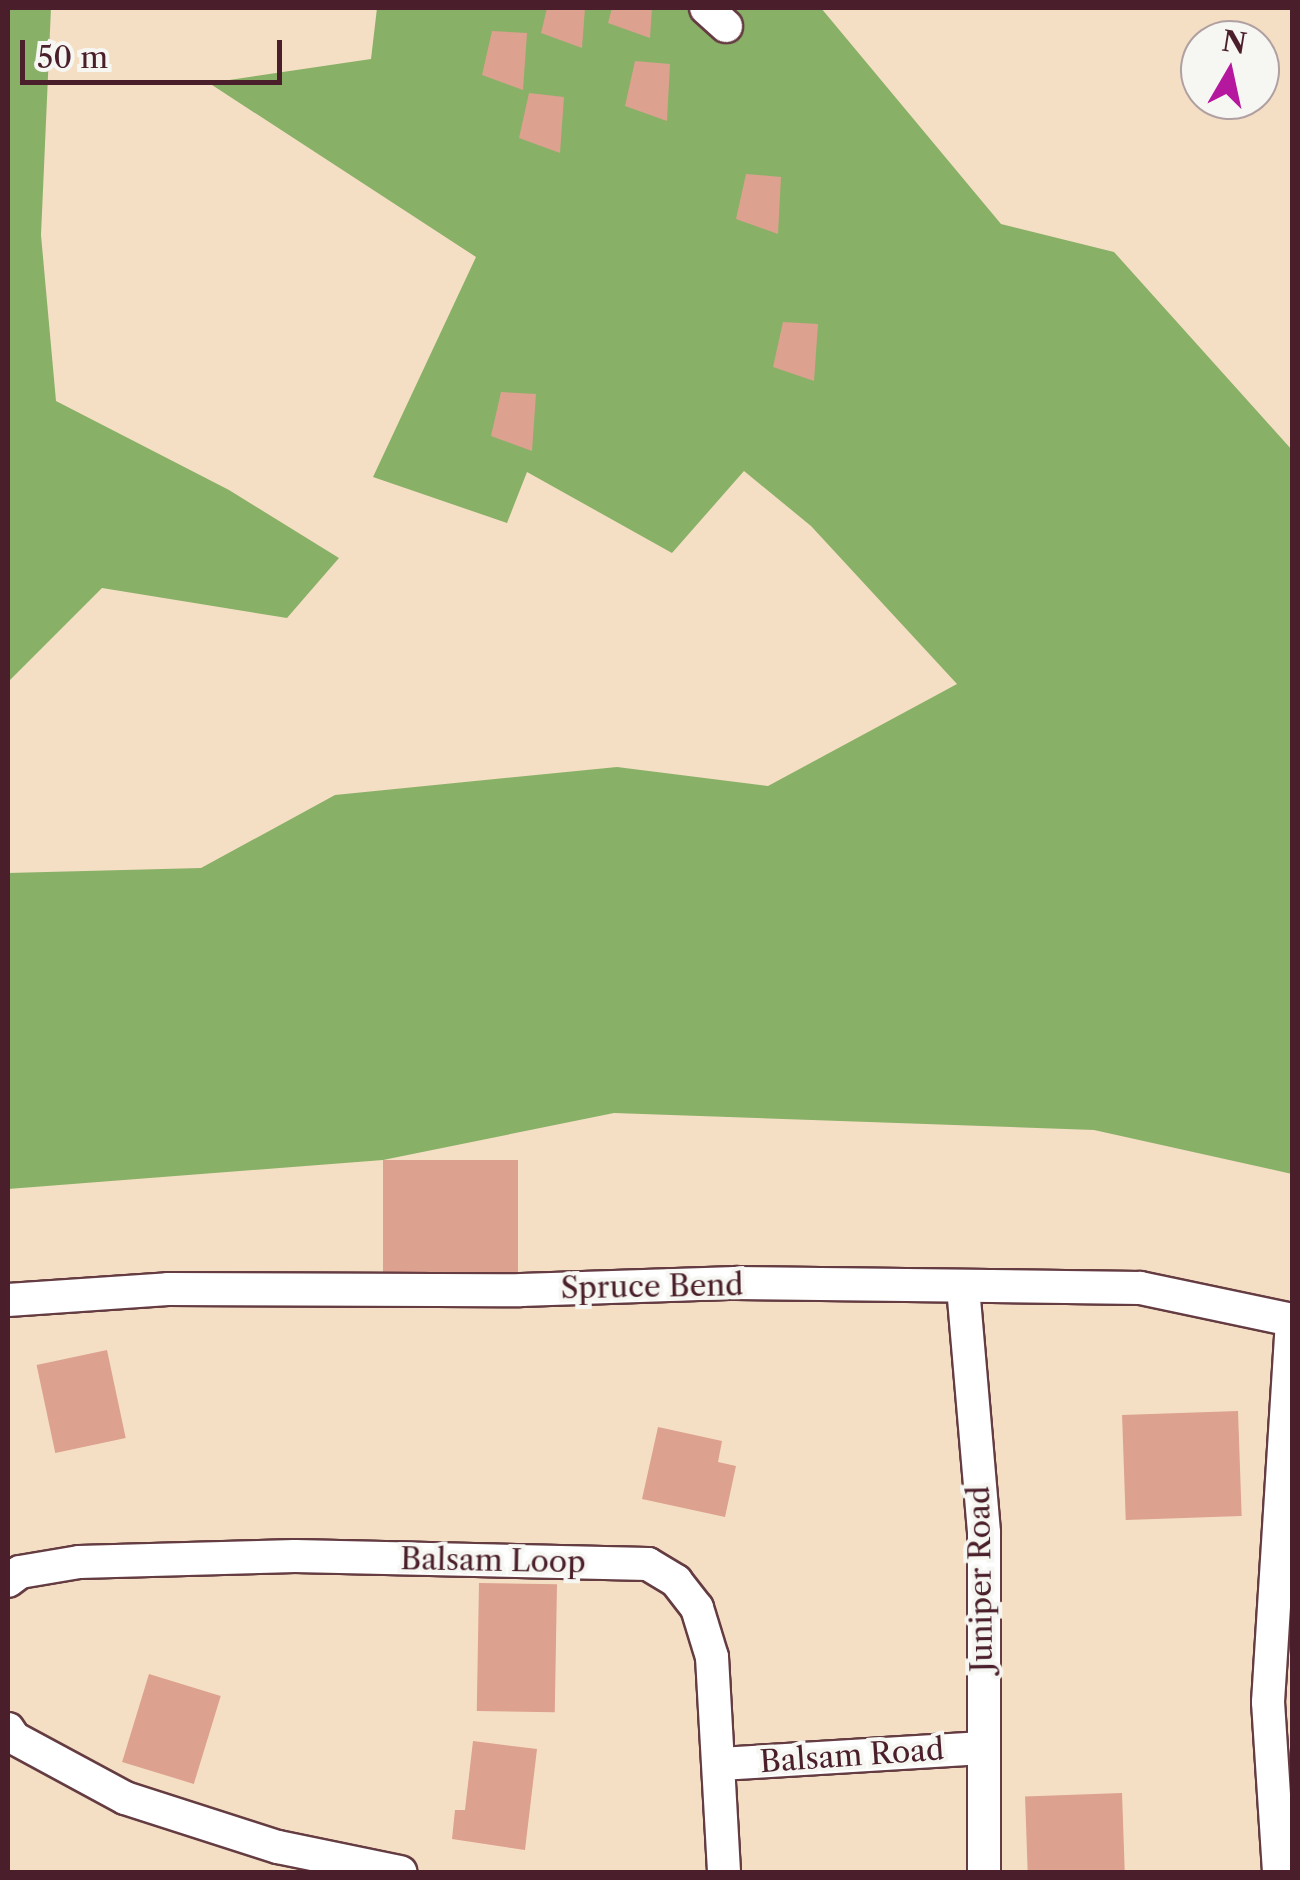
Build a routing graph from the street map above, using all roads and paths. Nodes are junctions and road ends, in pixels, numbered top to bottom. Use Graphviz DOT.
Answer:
graph roads {
  1 [pos="964,1286"];
  2 [pos="8,1300"];
  3 [pos="1292,1320"];
  4 [pos="8,1581"];
  5 [pos="8,1729"];
  6 [pos="984,1748"];
  7 [pos="720,1764"];
  8 [pos="400,1872"];
  9 [pos="724,1872"];
  10 [pos="984,1872"];
  11 [pos="1278,1872"];
  1 -- 2 [label="street, Spruce Bend"];
  1 -- 3 [label="street, Spruce Bend"];
  1 -- 6 [label="street, Juniper Road"];
  3 -- 11 [label="street"];
  4 -- 7 [label="street, Balsam Loop"];
  5 -- 8 [label="street"];
  6 -- 7 [label="street, Balsam Road"];
  6 -- 10 [label="street, Juniper Road"];
  7 -- 9 [label="street, Balsam Loop"];
}
